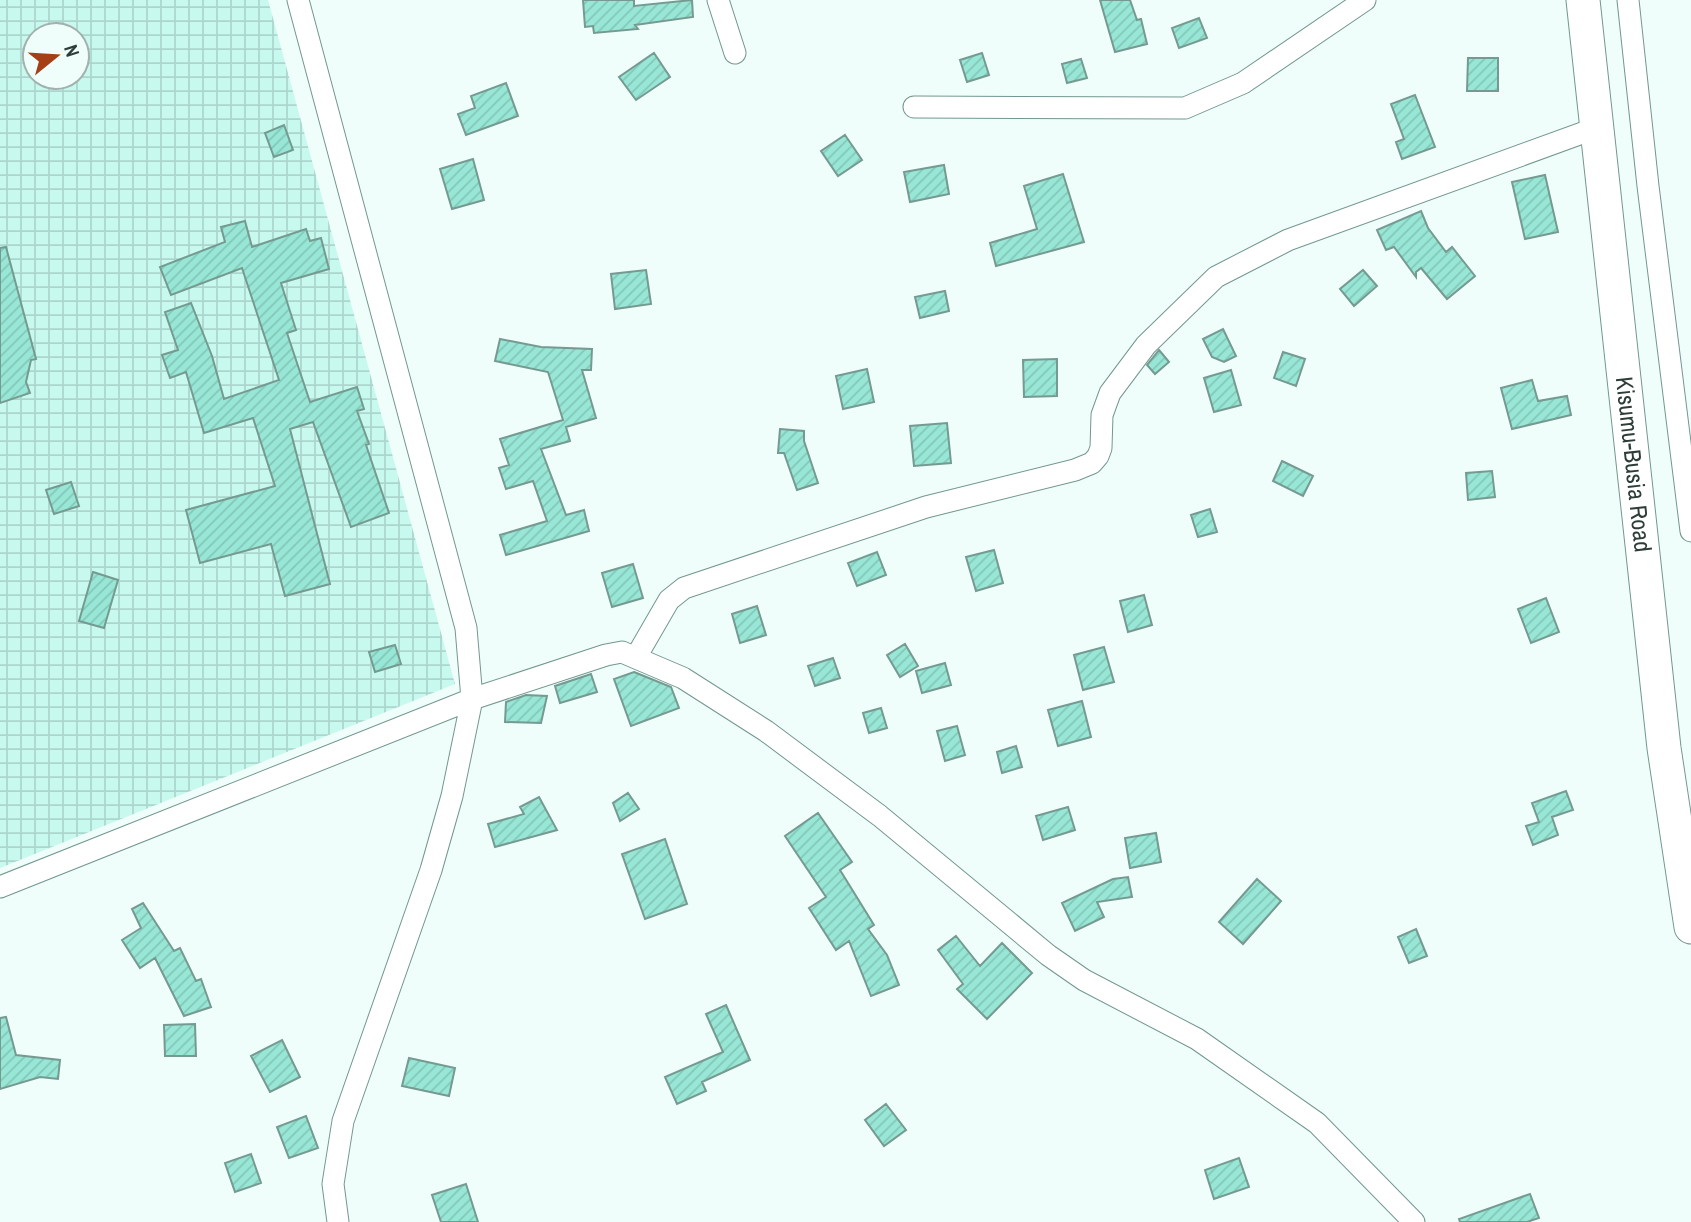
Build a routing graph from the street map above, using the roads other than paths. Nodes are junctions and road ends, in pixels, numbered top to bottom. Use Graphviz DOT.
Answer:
graph roads {
  1 [pos="298,0"];
  2 [pos="718,0"];
  3 [pos="1364,0"];
  4 [pos="1583,0"];
  5 [pos="1628,0"];
  6 [pos="735,53"];
  7 [pos="914,107"];
  8 [pos="1596,128"];
  9 [pos="1691,531"];
  10 [pos="636,657"];
  11 [pos="472,699"];
  12 [pos="0,887"];
  13 [pos="1691,927"];
  14 [pos="338,1222"];
  15 [pos="1414,1222"];
  1 -- 11 [label="street"];
  2 -- 6 [label="street"];
  3 -- 7 [label="street"];
  4 -- 8 [label="highway, Kisumu-Busia Road"];
  5 -- 9 [label="street"];
  8 -- 10 [label="street"];
  8 -- 13 [label="highway, Kisumu-Busia Road"];
  10 -- 11 [label="street"];
  10 -- 15 [label="street"];
  11 -- 12 [label="street"];
  11 -- 14 [label="street"];
}
